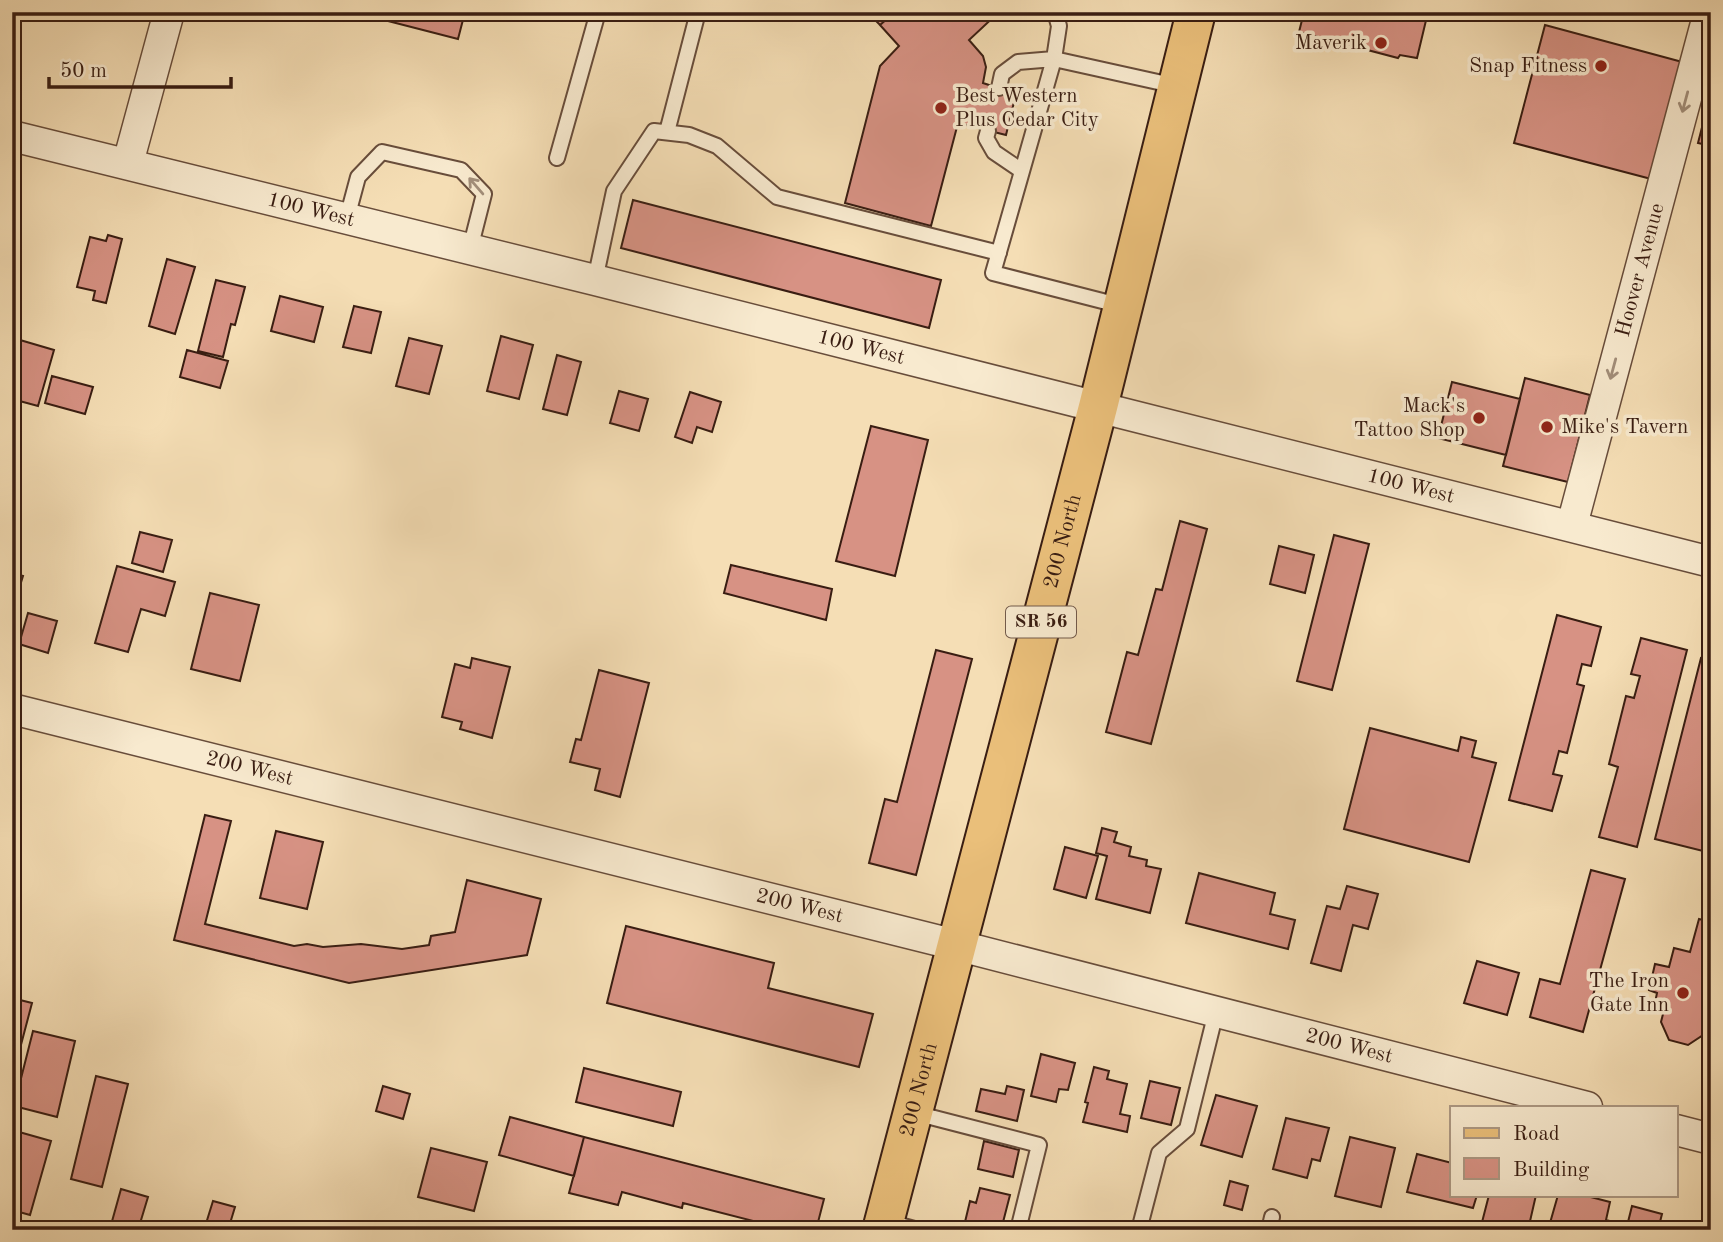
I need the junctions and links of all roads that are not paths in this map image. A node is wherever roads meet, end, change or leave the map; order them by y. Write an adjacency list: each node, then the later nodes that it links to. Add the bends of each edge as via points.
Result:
1 (169, 12): 14 (street)
2 (598, 12): 13 (lane)
3 (698, 12): 11 (lane)
4 (1055, 12): 7 (lane, via 1059,26)
5 (1196, 12): 8 (main road, 200 North / SR 56)
6 (1709, 12): 22 (street, Hoover Avenue, one-way to 22)
7 (1054, 59): 8 (lane); 9 (lane, via 1018,62 1002,74); 15 (lane)
8 (1177, 86): 20 (main road, 200 North / SR 56)
9 (999, 88)
10 (988, 131): 15 (lane, via 986,138 994,152)
11 (667, 132): 18 (lane, via 717,146 777,197); 19 (lane, via 654,131 614,191)
12 (12, 135): 14 (street, 100 West)
13 (557, 158)
14 (128, 163): 16 (street, 100 West)
15 (1022, 171): 18 (lane)
16 (347, 218): 17 (street, 100 West); 17 (lane, one-way to 16, via 484,194 461,170 382,152 358,177)
17 (470, 249): 19 (street, 100 West)
18 (999, 253): 20 (lane, via 993,273)
19 (595, 280): 21 (street, 100 West)
20 (1123, 306): 21 (main road, 200 North / SR 56)
21 (1098, 407): 22 (street, 100 West); 25 (main road, 200 North / SR 56)
22 (1572, 525): 23 (street, 100 West)
23 (1711, 562)
24 (12, 709): 25 (street, 200 West)
25 (956, 945): 26 (street, 200 West); 28 (main road, 200 North / SR 56)
26 (1216, 1012): 27 (street, 200 West); 33 (lane, via 1187,1129 1159,1153)
27 (1583, 1106)
28 (912, 1112): 31 (main road, 200 North / SR 56); 32 (lane, via 1038,1145)
29 (1678, 1131): 30 (street)
30 (1711, 1139)
31 (894, 1227)
32 (1018, 1230)
33 (1139, 1230)

